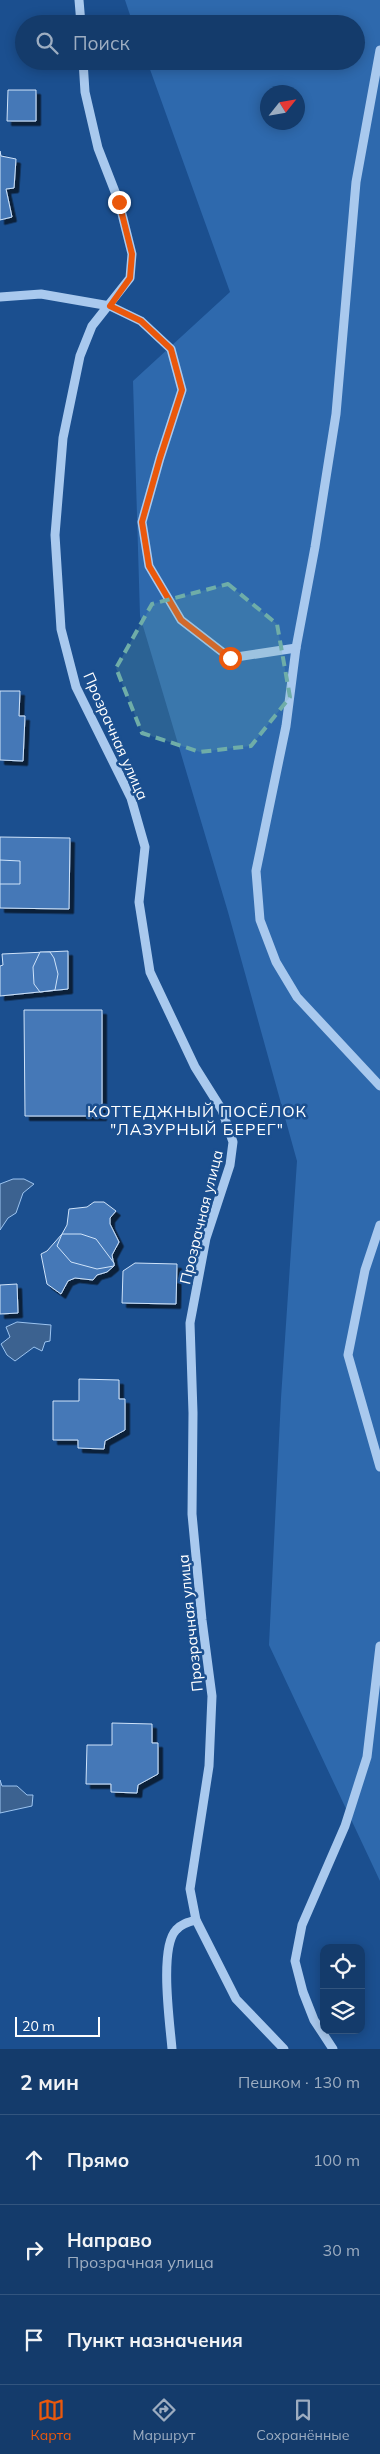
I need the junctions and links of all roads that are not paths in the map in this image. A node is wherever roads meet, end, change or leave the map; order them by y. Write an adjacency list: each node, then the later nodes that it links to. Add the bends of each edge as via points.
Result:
1 (79, 0): 2 (street)
2 (80, 15)
3 (380, 50): 7 (street, via 356,182 336,414)
4 (84, 70): 6 (street, Прозрачная улица, via 85,92 98,148 119,202 132,254 130,278)
5 (0, 297): 6 (street, via 42,294)
6 (110, 306): 7 (street, via 141,321 171,349 182,390 142,522 149,566 181,620 230,658); 12 (street, Прозрачная улица, via 92,326 80,356 63,438 55,535 61,629 76,687 131,798 145,847 139,902 150,972 195,1066 222,1110 233,1142 230,1165 206,1238 190,1323 192,1514 212,1696 209,1766 190,1889)
7 (296, 648): 8 (street, via 286,726 256,871 260,920 276,962 296,996)
8 (380, 1086)
9 (380, 1226): 10 (street, via 365,1270 348,1355)
10 (380, 1467)
11 (380, 1646): 15 (street, via 367,1757 345,1826 302,1925 295,1961 314,2020)
12 (196, 1920): 13 (street, via 183,1924 174,1932 167,1953); 14 (street, Прозрачная улица, via 236,1999)
13 (172, 2049)
14 (284, 2049)
15 (333, 2049)

